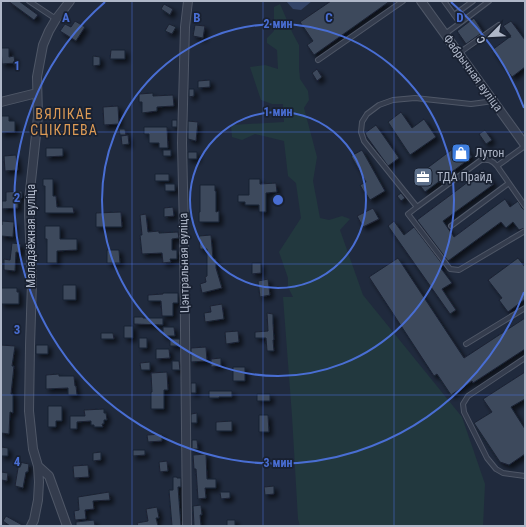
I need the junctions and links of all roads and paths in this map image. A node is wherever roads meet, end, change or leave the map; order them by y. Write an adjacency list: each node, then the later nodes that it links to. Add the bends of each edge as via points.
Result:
1 (29, 1): 11 (lane)
2 (70, 1): 11 (street, Маладзёжная вуліца)
3 (188, 1): 34 (street, Цэнтральная вуліца, via 182,143)
4 (403, 1): 9 (lane)
5 (421, 1): 14 (street, Фабрычная вуліца)
6 (444, 1): 10 (lane)
7 (473, 1): 10 (lane)
8 (489, 1): 12 (lane)
9 (397, 3): 16 (lane)
10 (454, 15): 12 (lane)
11 (56, 19): 17 (street, Маладзёжная вуліца, via 43,45)
12 (460, 23): 14 (lane)
13 (498, 25): 15 (lane)
14 (445, 34): 15 (street, Фабрычная вуліца)
15 (458, 53): 18 (street, Фабрычная вуліца)
16 (318, 60)
17 (37, 93): 19 (street); 30 (street, Маладзёжная вуліца, via 38,116 29,200 32,282 29,411)
18 (493, 101): 20 (street, Фабрычная вуліца); 24 (lane, via 470,104 415,98 392,100 367,114 362,122 361,132 364,141)
19 (1, 102)
20 (525, 146): 21 (lane)
21 (497, 166): 22 (lane); 24 (lane, via 487,159 481,160)
22 (509, 183): 23 (lane); 25 (lane)
23 (525, 206)
24 (417, 207): 26 (lane, via 408,214 450,269 459,270)
25 (451, 226)
26 (525, 231)
27 (525, 308): 28 (lane)
28 (466, 344)
29 (525, 358): 31 (lane, via 468,396 463,404 464,412 487,458 496,469 503,473)
30 (38, 466): 32 (street, Маладзёжная вуліца, via 38,500); 33 (street, via 49,476)
31 (525, 476)
32 (31, 526)
33 (67, 526)
34 (187, 526)

